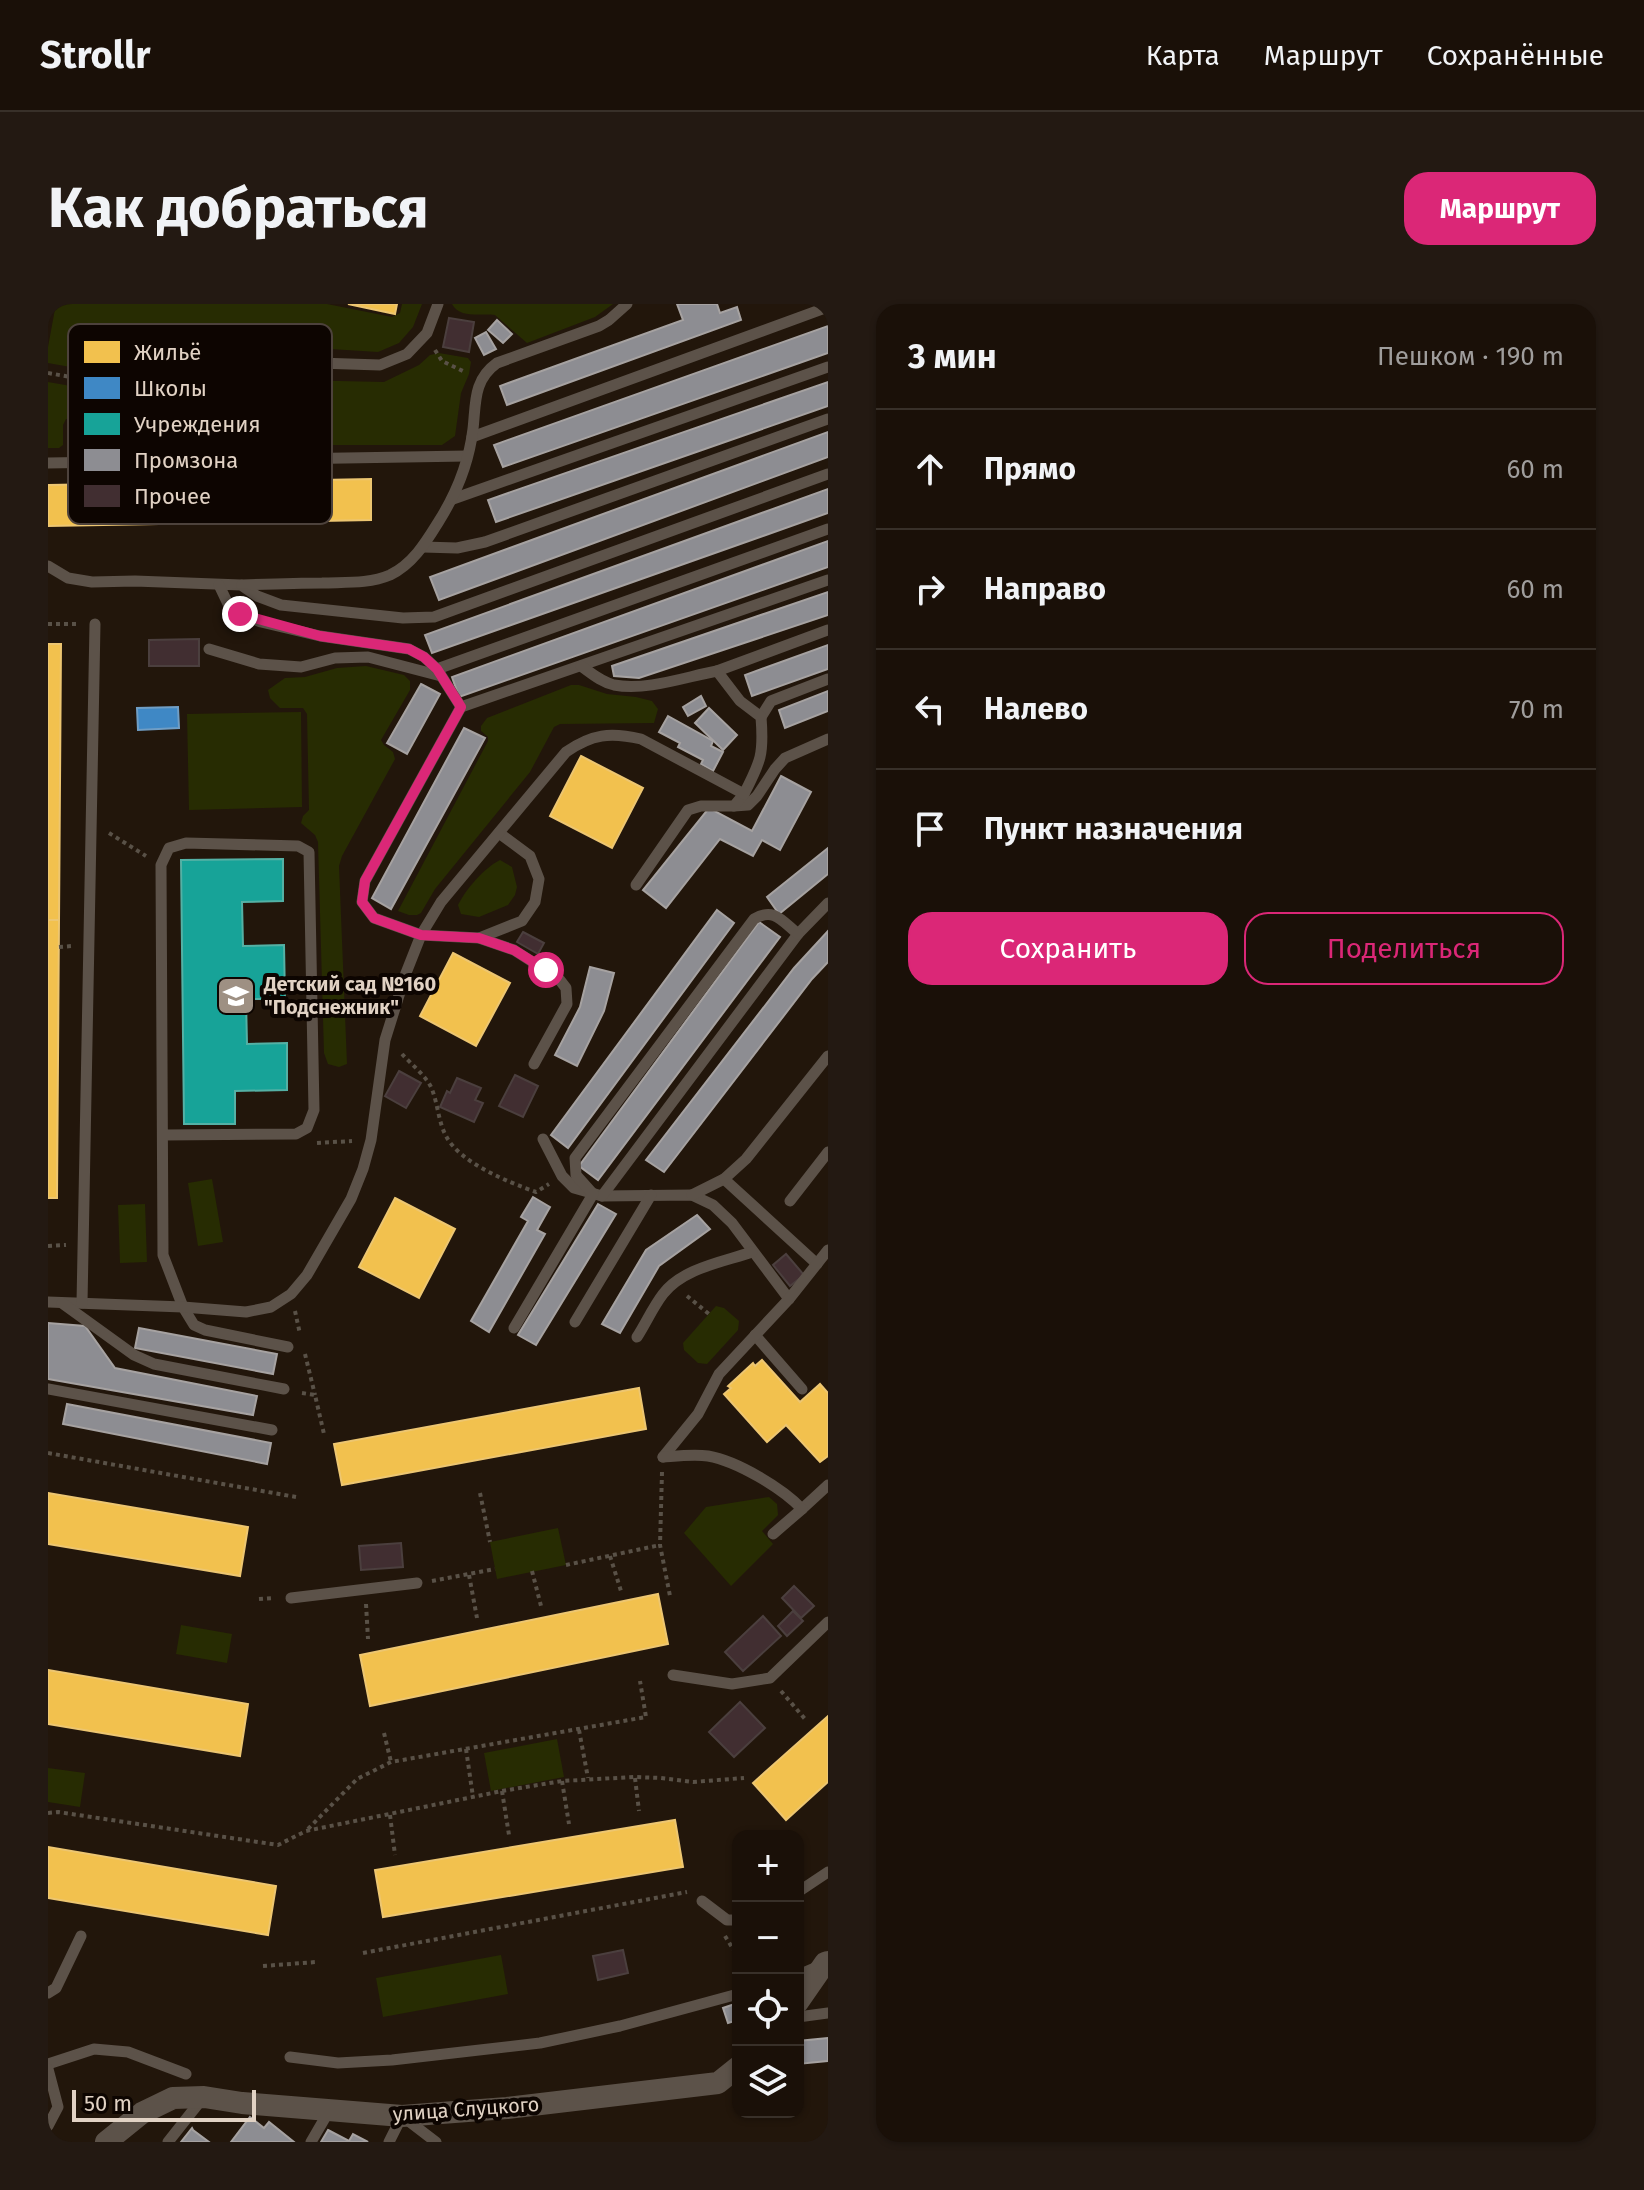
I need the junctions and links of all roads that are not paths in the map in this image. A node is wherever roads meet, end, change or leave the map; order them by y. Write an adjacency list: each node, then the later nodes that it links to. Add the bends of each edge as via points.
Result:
1 (438, 304): 4 (lane, via 427,333 407,354 380,365)
2 (627, 304): 7 (lane, via 599,326 487,371 477,390)
3 (828, 307): 7 (lane)
4 (332, 364)
5 (828, 367): 13 (lane)
6 (828, 419): 15 (lane, via 485,542)
7 (472, 437): 8 (lane)
8 (467, 456): 9 (lane); 13 (lane)
9 (332, 458)
10 (48, 463): 11 (lane)
11 (68, 463)
12 (828, 474): 19 (lane, via 434,617 281,605)
13 (453, 499): 15 (lane)
14 (828, 529): 25 (lane)
15 (423, 547): 19 (lane, via 390,575 365,582)
16 (48, 566): 18 (lane, via 68,578 92,582)
17 (828, 580): 23 (lane)
18 (219, 585): 19 (lane); 25 (lane, via 240,614 320,636 409,649)
19 (241, 585)
20 (95, 624): 54 (lane)
21 (828, 630): 24 (lane)
22 (209, 649): 25 (lane, via 259,664 301,667 368,657)
23 (581, 666): 24 (lane, via 614,685 642,686); 27 (lane)
24 (717, 671): 28 (lane, via 740,701)
25 (439, 672): 27 (lane)
26 (828, 679): 28 (lane, via 771,701)
27 (461, 707): 36 (lane, via 365,881 362,902 374,918)
28 (761, 717): 30 (lane, via 764,745)
29 (828, 739): 31 (lane, via 785,758 748,805)
30 (744, 794): 31 (lane); 32 (lane, via 641,739 585,739 566,752)
31 (734, 806): 33 (lane, via 688,810)
32 (499, 833): 36 (lane, via 441,902); 37 (lane, via 530,856 539,879 535,902 522,921)
33 (636, 885)
34 (828, 903): 35 (lane)
35 (798, 934): 44 (lane); 44 (lane, via 773,914 754,919 575,1158 576,1175)
36 (421, 935): 37 (lane); 55 (lane, via 385,1040 363,1169 307,1275 271,1307 246,1312)
37 (479, 938): 39 (lane, via 514,950 566,988 567,1004)
38 (828, 1056): 43 (lane)
39 (534, 1064)
40 (164, 1135): 40 (lane, via 161,865 169,848 186,843 298,846 309,852 314,1110 307,1128 296,1134); 55 (lane, via 163,1255)
41 (543, 1139): 44 (lane, via 562,1176 574,1188)
42 (828, 1152): 47 (lane)
43 (724, 1179): 46 (lane); 50 (lane)
44 (597, 1195): 45 (lane); 57 (lane)
45 (651, 1195): 46 (lane); 56 (lane)
46 (692, 1195): 49 (lane, via 732,1223)
47 (790, 1201)
48 (828, 1250): 50 (lane)
49 (752, 1252): 51 (lane); 59 (lane, via 689,1273 673,1284)
50 (817, 1264): 51 (lane)
51 (789, 1299): 58 (lane)
52 (48, 1302): 53 (lane)
53 (62, 1303): 54 (lane); 62 (lane, via 154,1364)
54 (82, 1303): 55 (lane)
55 (183, 1307): 60 (lane, via 194,1325 205,1330)
56 (575, 1322)
57 (514, 1328)
58 (755, 1335): 63 (lane); 66 (lane, via 719,1374 698,1414 663,1457 725,1461 775,1486)
59 (637, 1337)
60 (288, 1347)
61 (48, 1389): 64 (lane)
62 (284, 1389)
63 (802, 1389)
64 (272, 1430)
65 (828, 1485): 66 (lane)
66 (802, 1509): 67 (lane)
67 (773, 1534)
68 (417, 1583): 69 (lane)
69 (291, 1598)
70 (828, 1622): 71 (lane, via 770,1678 732,1684)
71 (673, 1675)
72 (828, 1872): 73 (lane)
73 (804, 1888)
74 (701, 1895): 75 (lane)
75 (732, 1920)
76 (81, 1936): 79 (lane, via 56,1988)
77 (826, 1962): 78 (lane); 80 (street)
78 (800, 1974)
79 (48, 1993)
80 (804, 1993)
81 (732, 1996): 84 (lane, via 540,2043 392,2060 338,2063)
82 (828, 2013): 83 (lane)
83 (804, 2016)
84 (290, 2057)
85 (48, 2066): 87 (lane, via 94,2049 128,2052); 91 (lane, via 58,2107)
86 (732, 2072): 90 (street, улица Слуцкого, via 718,2083)
87 (186, 2074)
88 (204, 2097): 89 (street, улица Слуцкого); 92 (street, улица Слуцкого, via 173,2098 142,2113); 93 (lane)
89 (329, 2110): 90 (street, улица Слуцкого); 94 (lane)
90 (402, 2116): 95 (lane); 96 (lane)
91 (48, 2126)
92 (106, 2142)
93 (168, 2142)
94 (311, 2142)
95 (389, 2142)
96 (436, 2142)

